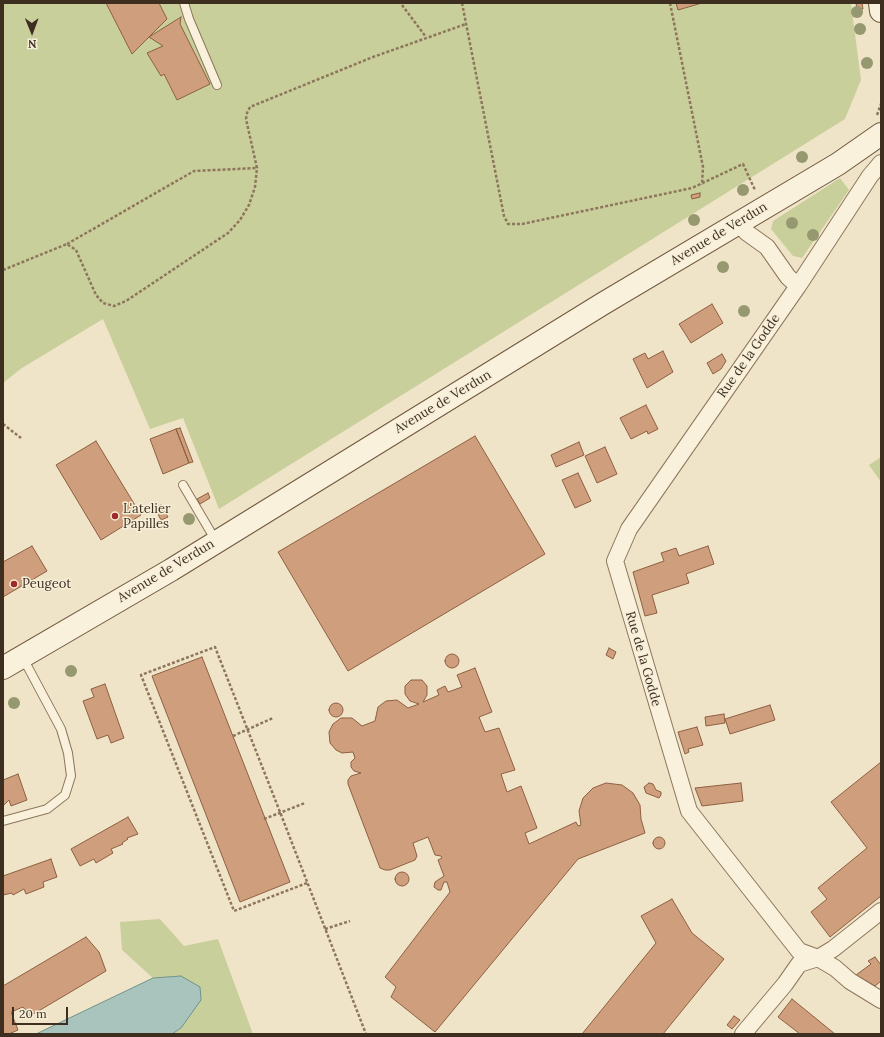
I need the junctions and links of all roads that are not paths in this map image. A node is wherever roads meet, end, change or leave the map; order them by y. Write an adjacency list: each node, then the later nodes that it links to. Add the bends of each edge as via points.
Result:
1 (184, 3): 4 (lane)
2 (880, 3): 3 (main road)
3 (881, 11)
4 (218, 85)
5 (881, 134): 7 (main road, Avenue de Verdun, via 838,164)
6 (881, 163): 8 (street, Rue de la Godde)
7 (740, 220): 8 (street, via 746,232 768,247 788,278); 10 (main road, Avenue de Verdun)
8 (798, 286): 15 (street, Rue de la Godde, via 628,529 614,561 688,810 799,952)
9 (183, 485): 10 (lane)
10 (217, 541): 11 (main road, Avenue de Verdun)
11 (22, 656): 12 (main road, Avenue de Verdun); 13 (lane, via 61,729 68,753 70,776 65,795 47,809)
12 (3, 668)
13 (3, 821)
14 (881, 911): 15 (street)
15 (818, 958): 16 (street, Rue de la Godde); 17 (street, via 799,964)
16 (881, 1000)
17 (743, 1034)

